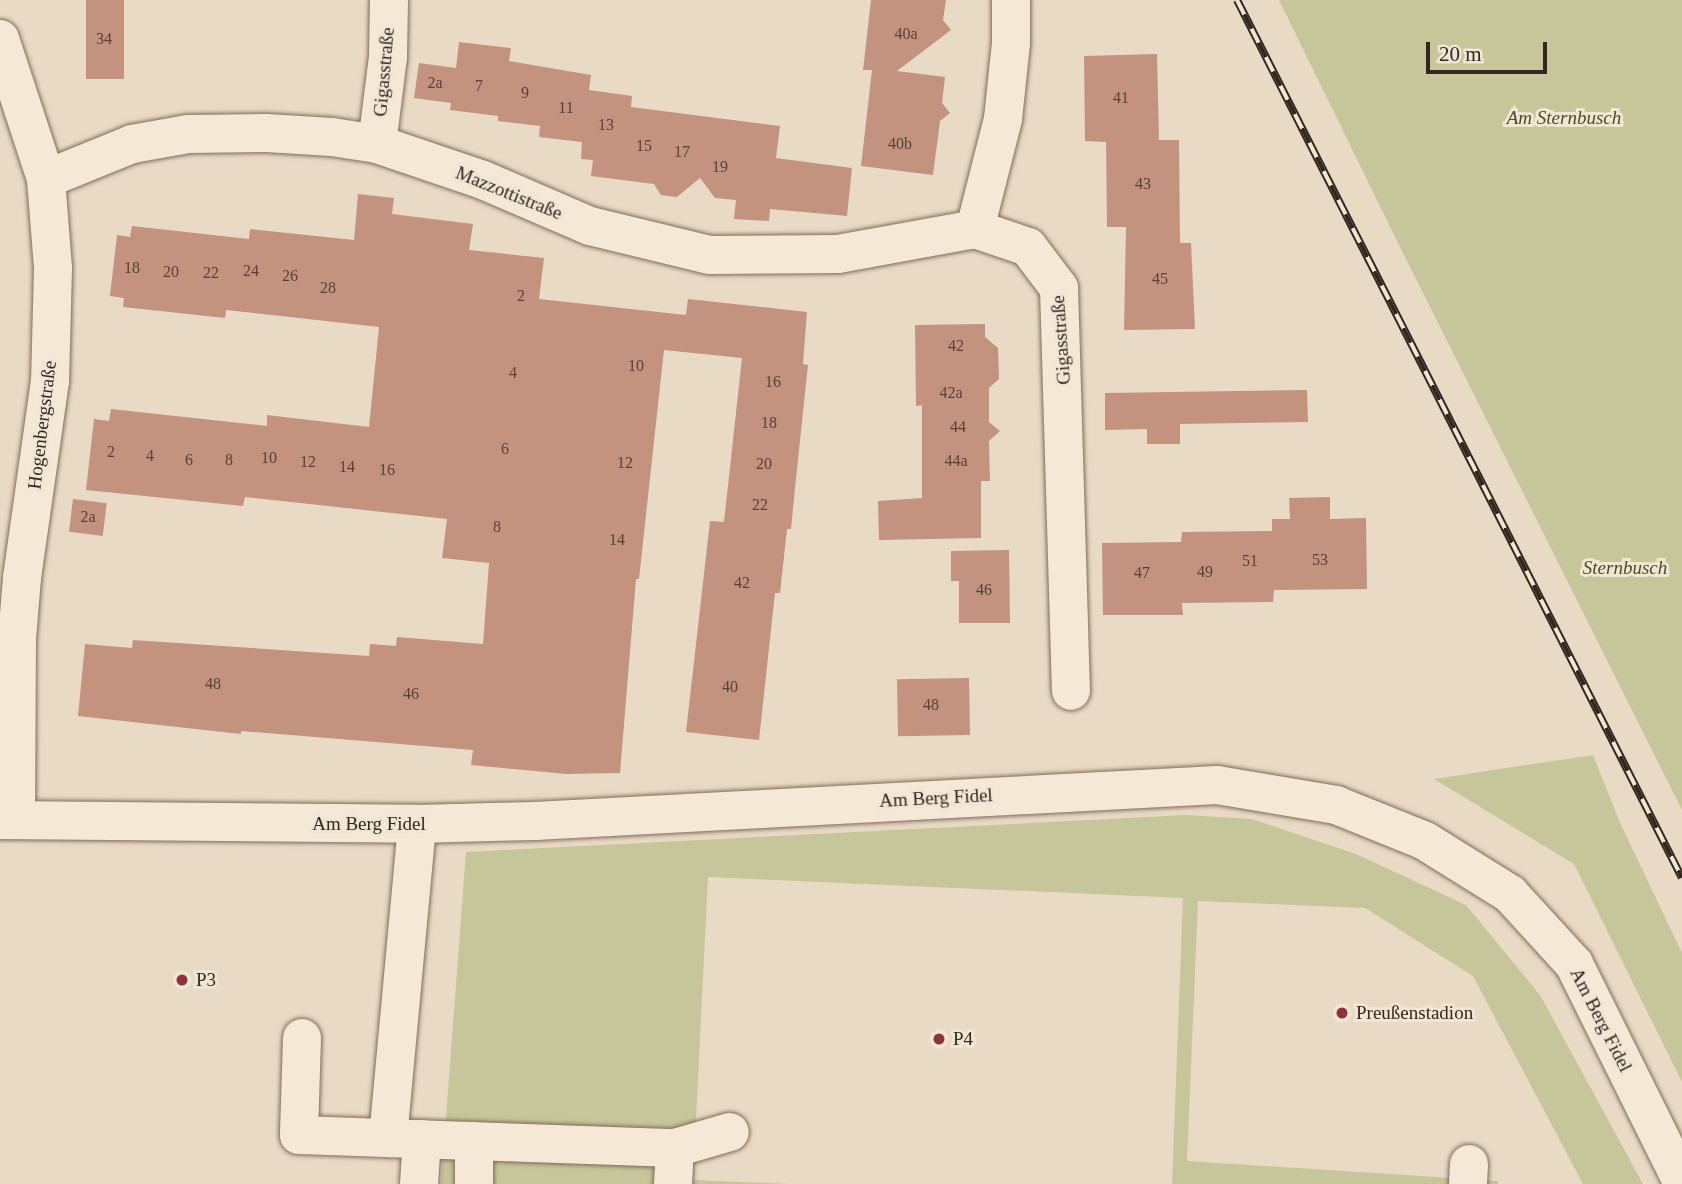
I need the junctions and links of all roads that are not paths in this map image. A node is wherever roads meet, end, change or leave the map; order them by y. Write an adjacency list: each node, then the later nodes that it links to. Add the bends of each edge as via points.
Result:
1 (389, 0): 4 (street, Gigasstraße, via 388,57)
2 (1011, 0): 6 (street, via 1003,119)
3 (0, 39): 5 (street, Hogenbergstraße)
4 (377, 144): 5 (street, Mazzottistraße, via 266,132 188,134 132,144); 6 (street, Mazzottistraße, via 484,180 590,226 710,256 838,254)
5 (46, 179): 7 (street, Hogenbergstraße, via 53,268 50,381 22,578)
6 (975, 229): 8 (street, Gigasstraße, via 1028,247 1059,288)
7 (8, 637): 9 (street, Hogenbergstraße)
8 (1071, 691)
9 (8, 819): 10 (street, Am Berg Fidel)
10 (417, 824): 13 (street); 16 (street, Am Berg Fidel, via 553,821 1217,785 1336,806 1425,841 1510,894 1574,964)
11 (302, 1038): 13 (street, via 299,1135)
12 (730, 1132): 15 (street)
13 (405, 1139): 14 (street); 17 (street)
14 (474, 1141): 15 (street); 18 (street)
15 (674, 1166)
16 (1682, 1182)
17 (419, 1184)
18 (474, 1184)

